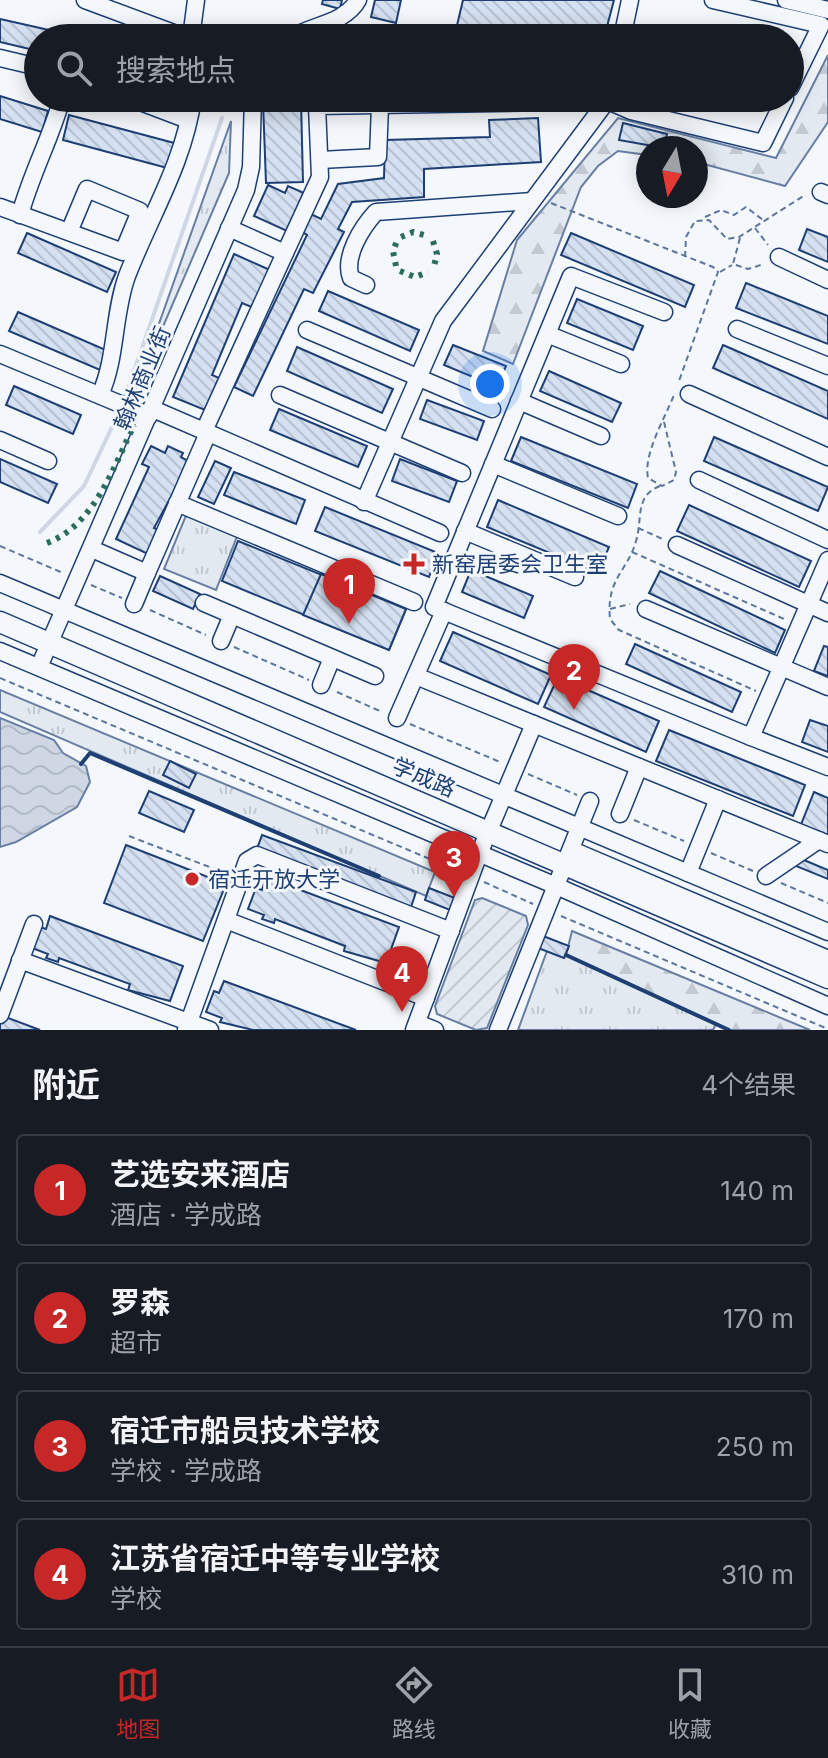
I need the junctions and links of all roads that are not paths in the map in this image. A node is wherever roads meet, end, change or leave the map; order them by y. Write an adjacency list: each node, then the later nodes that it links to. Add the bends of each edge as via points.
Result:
1 (85, 0): 8 (street)
2 (196, 0): 9 (street)
3 (358, 0): 10 (street, via 350,12)
4 (630, 0): 11 (street)
5 (713, 0): 13 (street, via 821,25)
6 (786, 0): 7 (street)
7 (828, 10)
8 (151, 24)
9 (192, 24)
10 (327, 24)
11 (625, 24)
12 (0, 58): 14 (street)
13 (804, 60)
14 (24, 64)
15 (58, 112): 28 (street)
16 (167, 112): 24 (street)
17 (190, 112): 24 (street)
18 (253, 112): 29 (street, 翰林商业街, via 251,167)
19 (317, 112): 25 (street)
20 (380, 112): 25 (street, via 378,157)
21 (599, 112): 26 (street)
22 (635, 112): 23 (street, via 763,143)
23 (778, 112)
24 (188, 120): 33 (street, via 173,175)
25 (320, 160): 32 (street, via 320,177)
26 (534, 199): 35 (street, via 376,212 347,265 351,278); 43 (street, via 443,321)
27 (0, 207): 28 (street)
28 (20, 215): 30 (street)
29 (229, 228): 32 (street); 49 (street, 翰林商业街)
30 (69, 232): 33 (street); 33 (street, via 87,189 140,211)
31 (774, 252): 34 (street)
32 (285, 253): 50 (street)
33 (130, 254): 46 (street)
34 (828, 280)
35 (366, 285)
36 (664, 312): 39 (street, via 571,276)
37 (737, 329): 42 (street)
38 (307, 330): 43 (street)
39 (547, 334): 41 (street); 47 (street)
40 (1, 356): 46 (street)
41 (621, 364)
42 (828, 366)
43 (418, 378): 48 (street); 53 (street)
44 (689, 394): 54 (street)
45 (280, 395): 53 (street)
46 (105, 398): 49 (street)
47 (519, 401): 51 (street); 56 (street)
48 (492, 409)
49 (151, 412): 50 (street); 66 (street, 翰林商业街)
50 (206, 432): 59 (street); 60 (street)
51 (601, 436)
52 (0, 440): 55 (street)
53 (390, 442): 57 (street); 59 (street)
54 (828, 457)
55 (48, 461)
56 (493, 464): 61 (street); 62 (street)
57 (462, 473)
58 (699, 480): 64 (street)
59 (364, 502): 63 (street)
60 (177, 503): 68 (street); 71 (street)
61 (618, 516)
62 (465, 531): 69 (street); 78 (street, via 434,607)
63 (440, 533)
64 (828, 540)
65 (677, 545): 74 (street)
66 (92, 549): 68 (street); 77 (street, 翰林商业街)
67 (828, 560): 74 (street)
68 (147, 573): 73 (street)
69 (575, 577)
70 (0, 583): 77 (street)
71 (414, 602)
72 (204, 603): 80 (street)
73 (134, 604)
74 (809, 605): 79 (street); 87 (street)
75 (0, 607): 82 (main road, 学成路)
76 (646, 609): 87 (street)
77 (65, 610): 82 (street, 翰林商业街); 97 (street)
78 (444, 611): 89 (street); 94 (street)
79 (828, 613)
80 (232, 615): 83 (street); 85 (street)
81 (0, 622): 82 (main road, 学成路)
82 (53, 637): 86 (street, 翰林商业街); 101 (main road, 学成路)
83 (221, 641)
84 (0, 651): 86 (street)
85 (332, 658): 88 (street); 90 (street)
86 (39, 667): 104 (street)
87 (781, 669): 91 (street); 94 (street)
88 (375, 676)
89 (416, 676): 92 (street); 93 (street)
90 (321, 685)
91 (828, 687)
92 (397, 718)
93 (534, 724): 95 (street); 97 (street)
94 (751, 737): 96 (street)
95 (639, 767): 98 (street); 100 (street)
96 (828, 767)
97 (504, 795): 101 (street); 102 (street)
98 (718, 799): 103 (street); 106 (street)
99 (590, 801): 102 (street)
100 (620, 814)
101 (491, 824): 104 (street); 105 (main road, 学成路)
102 (579, 827): 105 (street); 106 (street)
103 (823, 842): 107 (street)
104 (479, 854): 108 (street); 111 (street)
105 (566, 857): 108 (street); 114 (main road, 学成路); 115 (main road, 学成路)
106 (688, 873): 112 (street)
107 (766, 876)
108 (554, 885): 117 (street); 123 (street)
109 (226, 920): 111 (street, via 247,861 257,855); 116 (street); 119 (street)
110 (34, 924): 113 (street)
111 (451, 931): 116 (street)
112 (828, 932)
113 (20, 960): 118 (street); 119 (street)
114 (828, 961)
115 (828, 978)
116 (426, 998): 120 (street)
117 (828, 1006)
118 (0, 1015)
119 (188, 1026): 121 (street)
120 (416, 1026): 122 (street)
121 (210, 1030)
122 (435, 1030)
123 (498, 1030)

